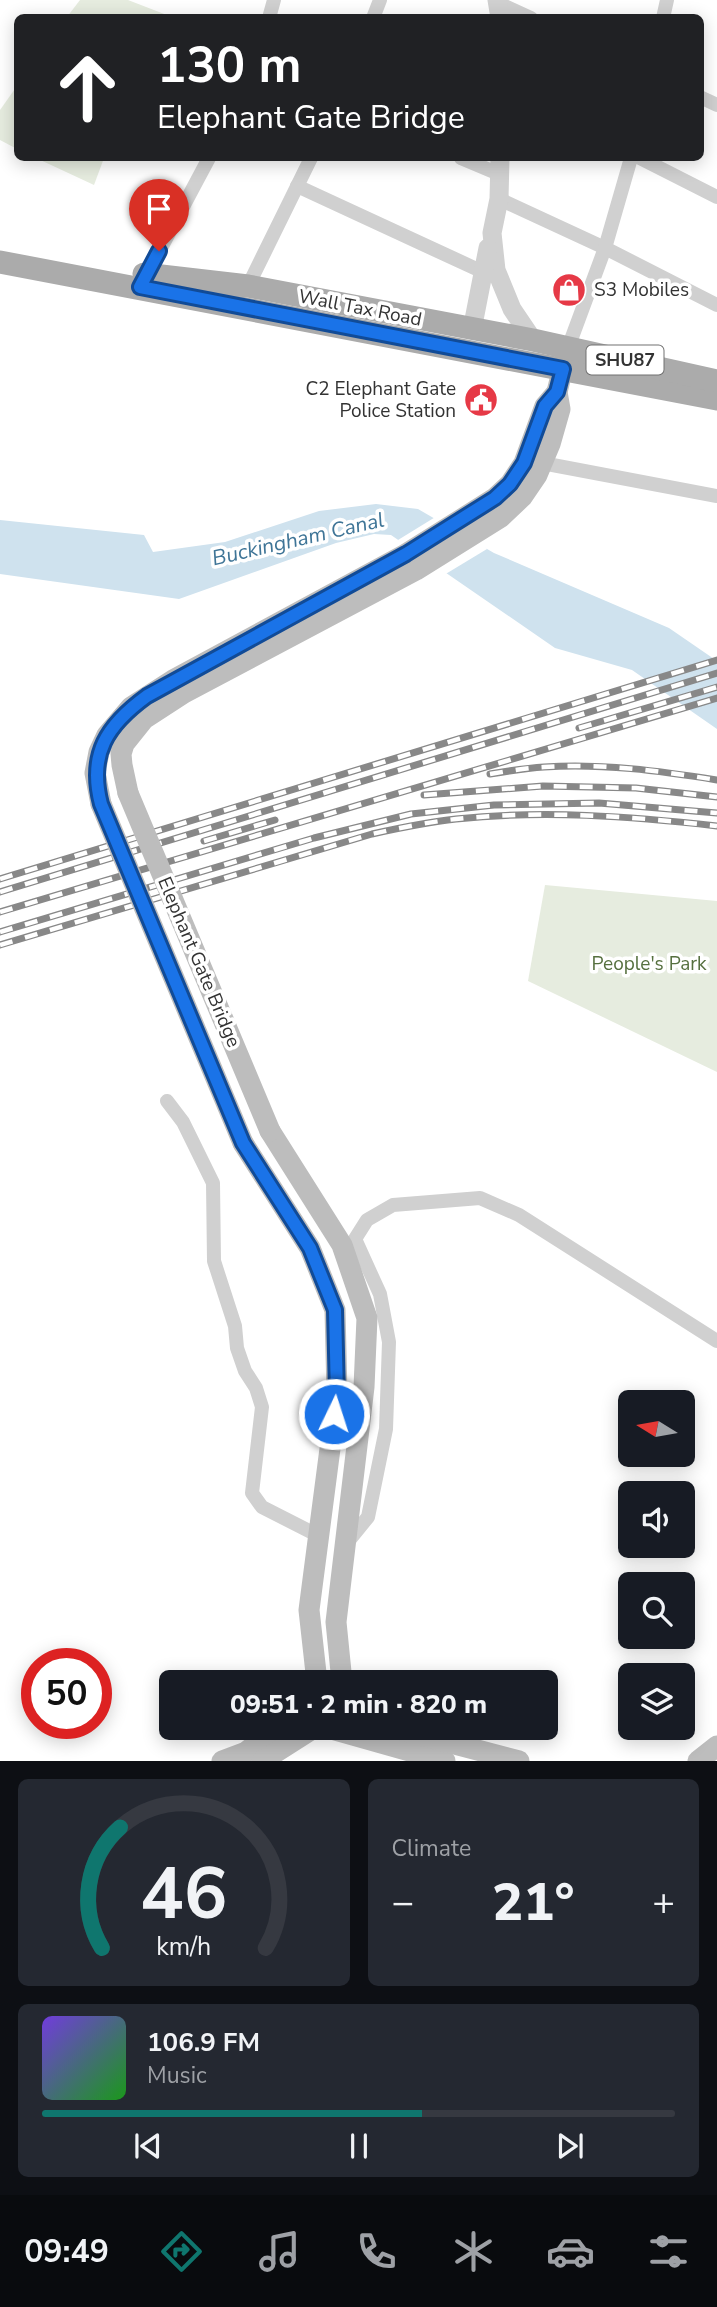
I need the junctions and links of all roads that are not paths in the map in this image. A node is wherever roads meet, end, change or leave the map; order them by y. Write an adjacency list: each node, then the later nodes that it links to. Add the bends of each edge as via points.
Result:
1 (498, 7): 2 (street)
2 (519, 14)
3 (207, 161): 17 (street)
4 (310, 161): 9 (street)
5 (476, 161): 8 (street)
6 (630, 161): 14 (street)
7 (646, 161): 10 (street)
8 (500, 166): 11 (street)
9 (297, 186): 16 (street); 18 (street)
10 (717, 197)
11 (499, 199): 12 (street); 14 (street)
12 (492, 233): 16 (street); 21 (street, via 502,289)
13 (0, 246): 17 (main road, Wall Tax Road / SHU87)
14 (605, 248): 19 (street); 22 (street)
15 (0, 262): 17 (main road, Wall Tax Road / SHU87)
16 (483, 272): 20 (street)
17 (143, 281): 18 (main road, Wall Tax Road / SHU87); 22 (main road, Wall Tax Road / SHU87)
18 (248, 286): 20 (main road, Wall Tax Road / SHU87)
19 (717, 305)
20 (472, 330): 21 (main road, Wall Tax Road / SHU87)
21 (533, 340): 22 (main road, Wall Tax Road / SHU87)
22 (566, 358): 23 (main road, Wall Tax Road / SHU87); 24 (main road); 25 (main road, Wall Tax Road / SHU87)
23 (717, 381)
24 (557, 392): 26 (main road, via 560,409); 28 (main road, via 545,406 517,474)
25 (717, 398)
26 (542, 463): 27 (street); 28 (main road, via 522,497)
27 (717, 496)
28 (481, 519): 29 (main road)
29 (411, 562): 32 (main road, Elephant Gate Bridge, bridge, via 173,680 131,707 107,735 95,773 101,804 243,1143 310,1248 335,1310 337,1395); 33 (main road, Elephant Gate Bridge, bridge, via 144,719 121,754 128,793 270,1131 342,1245 367,1318 364,1387)
30 (167, 1101): 32 (street, via 183,1122 213,1183 214,1261 235,1326 237,1348 262,1407 252,1493 262,1507)
31 (717, 1341): 33 (street, via 519,1214 480,1198 393,1205 367,1220 355,1239 380,1294 389,1342 386,1429 368,1517)
32 (319, 1536): 34 (main road, Elephant Gate Bridge, via 309,1610)
33 (345, 1546): 35 (main road, Elephant Gate Bridge, via 336,1622)
34 (316, 1670)
35 (341, 1670)
36 (261, 1740): 41 (main road)
37 (295, 1740): 42 (main road)
38 (376, 1740): 43 (main road)
39 (439, 1740): 44 (main road)
40 (717, 1746): 45 (main road)
41 (222, 1761)
42 (262, 1761)
43 (445, 1761)
44 (519, 1761)
45 (698, 1761)

